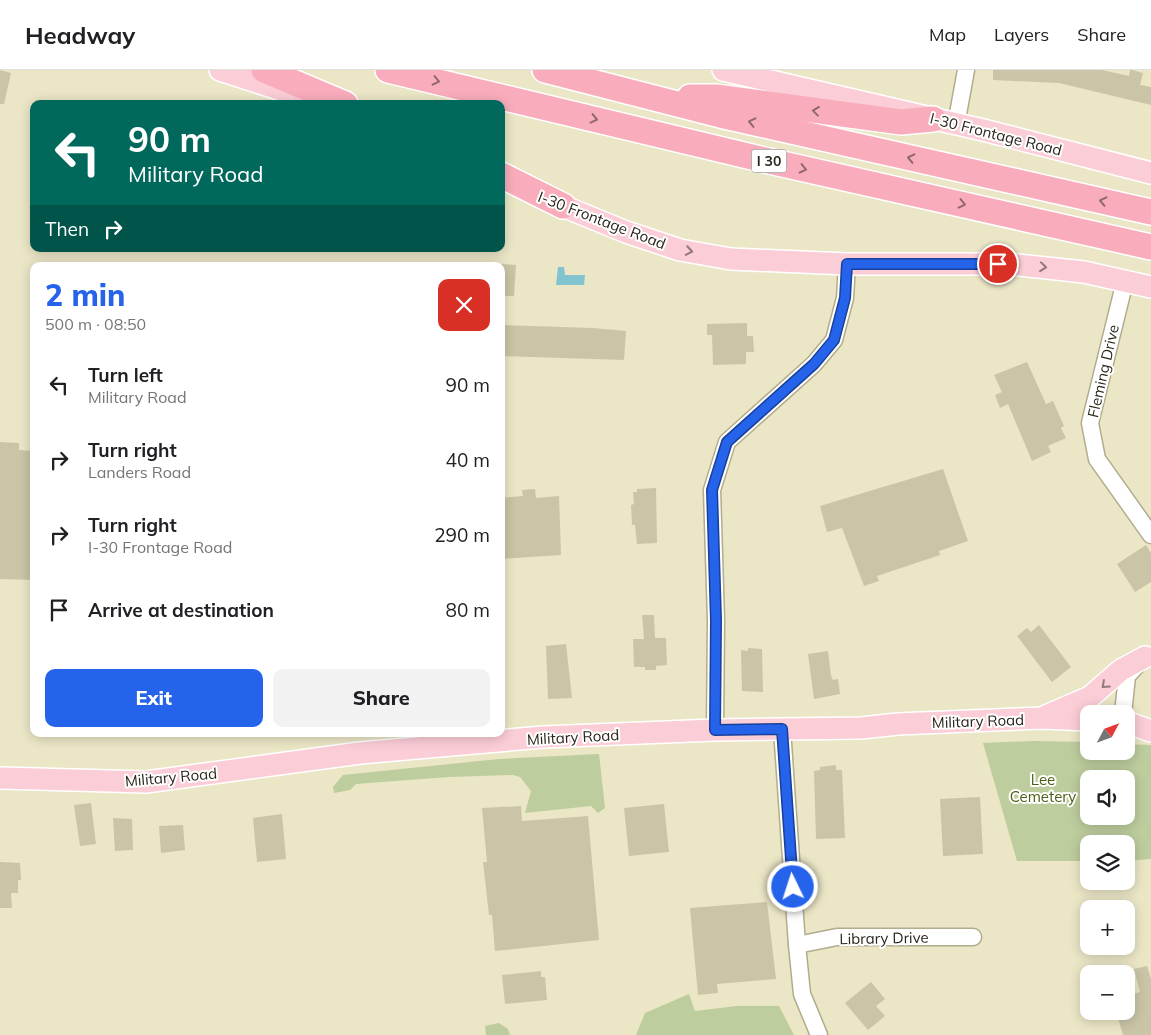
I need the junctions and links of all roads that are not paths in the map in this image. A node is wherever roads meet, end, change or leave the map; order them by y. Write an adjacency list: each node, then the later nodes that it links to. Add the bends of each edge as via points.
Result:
1 (220, 70): 8 (main road)
2 (264, 70): 9 (highway)
3 (388, 70): 16 (highway, I 30, one-way to 16, via 769,161)
4 (545, 70): 7 (highway, I 30)
5 (723, 70): 10 (main road, I-30 Frontage Road)
6 (966, 70): 10 (street)
7 (654, 97): 10 (highway, one-way to 7, via 901,122 716,97); 15 (highway, I 30, one-way to 7, via 720,115)
8 (307, 100)
9 (335, 100)
10 (945, 122): 11 (main road, I-30 Frontage Road)
11 (1151, 173)
12 (505, 177): 14 (highway)
13 (505, 182): 14 (main road, I-30 Frontage Road)
14 (563, 206): 17 (main road, I-30 Frontage Road, one-way to 17, via 680,250 731,258)
15 (1151, 212)
16 (1151, 247)
17 (847, 264): 18 (main road, I-30 Frontage Road, one-way to 18, via 1009,264 1084,272); 29 (street, via 845,298 834,340 814,364 727,442 712,490)
18 (1125, 281): 19 (main road, I-30 Frontage Road); 20 (street, Fleming Drive, via 1090,423 1097,459)
19 (1151, 287)
20 (1151, 535)
21 (1148, 655): 22 (street, via 1127,676); 24 (main road, one-way to 24, via 1120,670 1090,697)
22 (1124, 705)
23 (1151, 714): 25 (main road)
24 (1042, 718): 26 (main road, Military Road); 28 (main road, Military Road)
25 (1135, 718)
26 (1080, 720)
27 (1135, 725): 30 (main road)
28 (782, 729): 29 (main road, Military Road); 33 (street)
29 (715, 730): 31 (main road, Military Road, via 543,737 430,746 146,782)
30 (1151, 731)
31 (0, 778)
32 (973, 937): 33 (street, Library Drive, via 837,937)
33 (797, 945): 34 (street, via 802,994)
34 (819, 1035)

